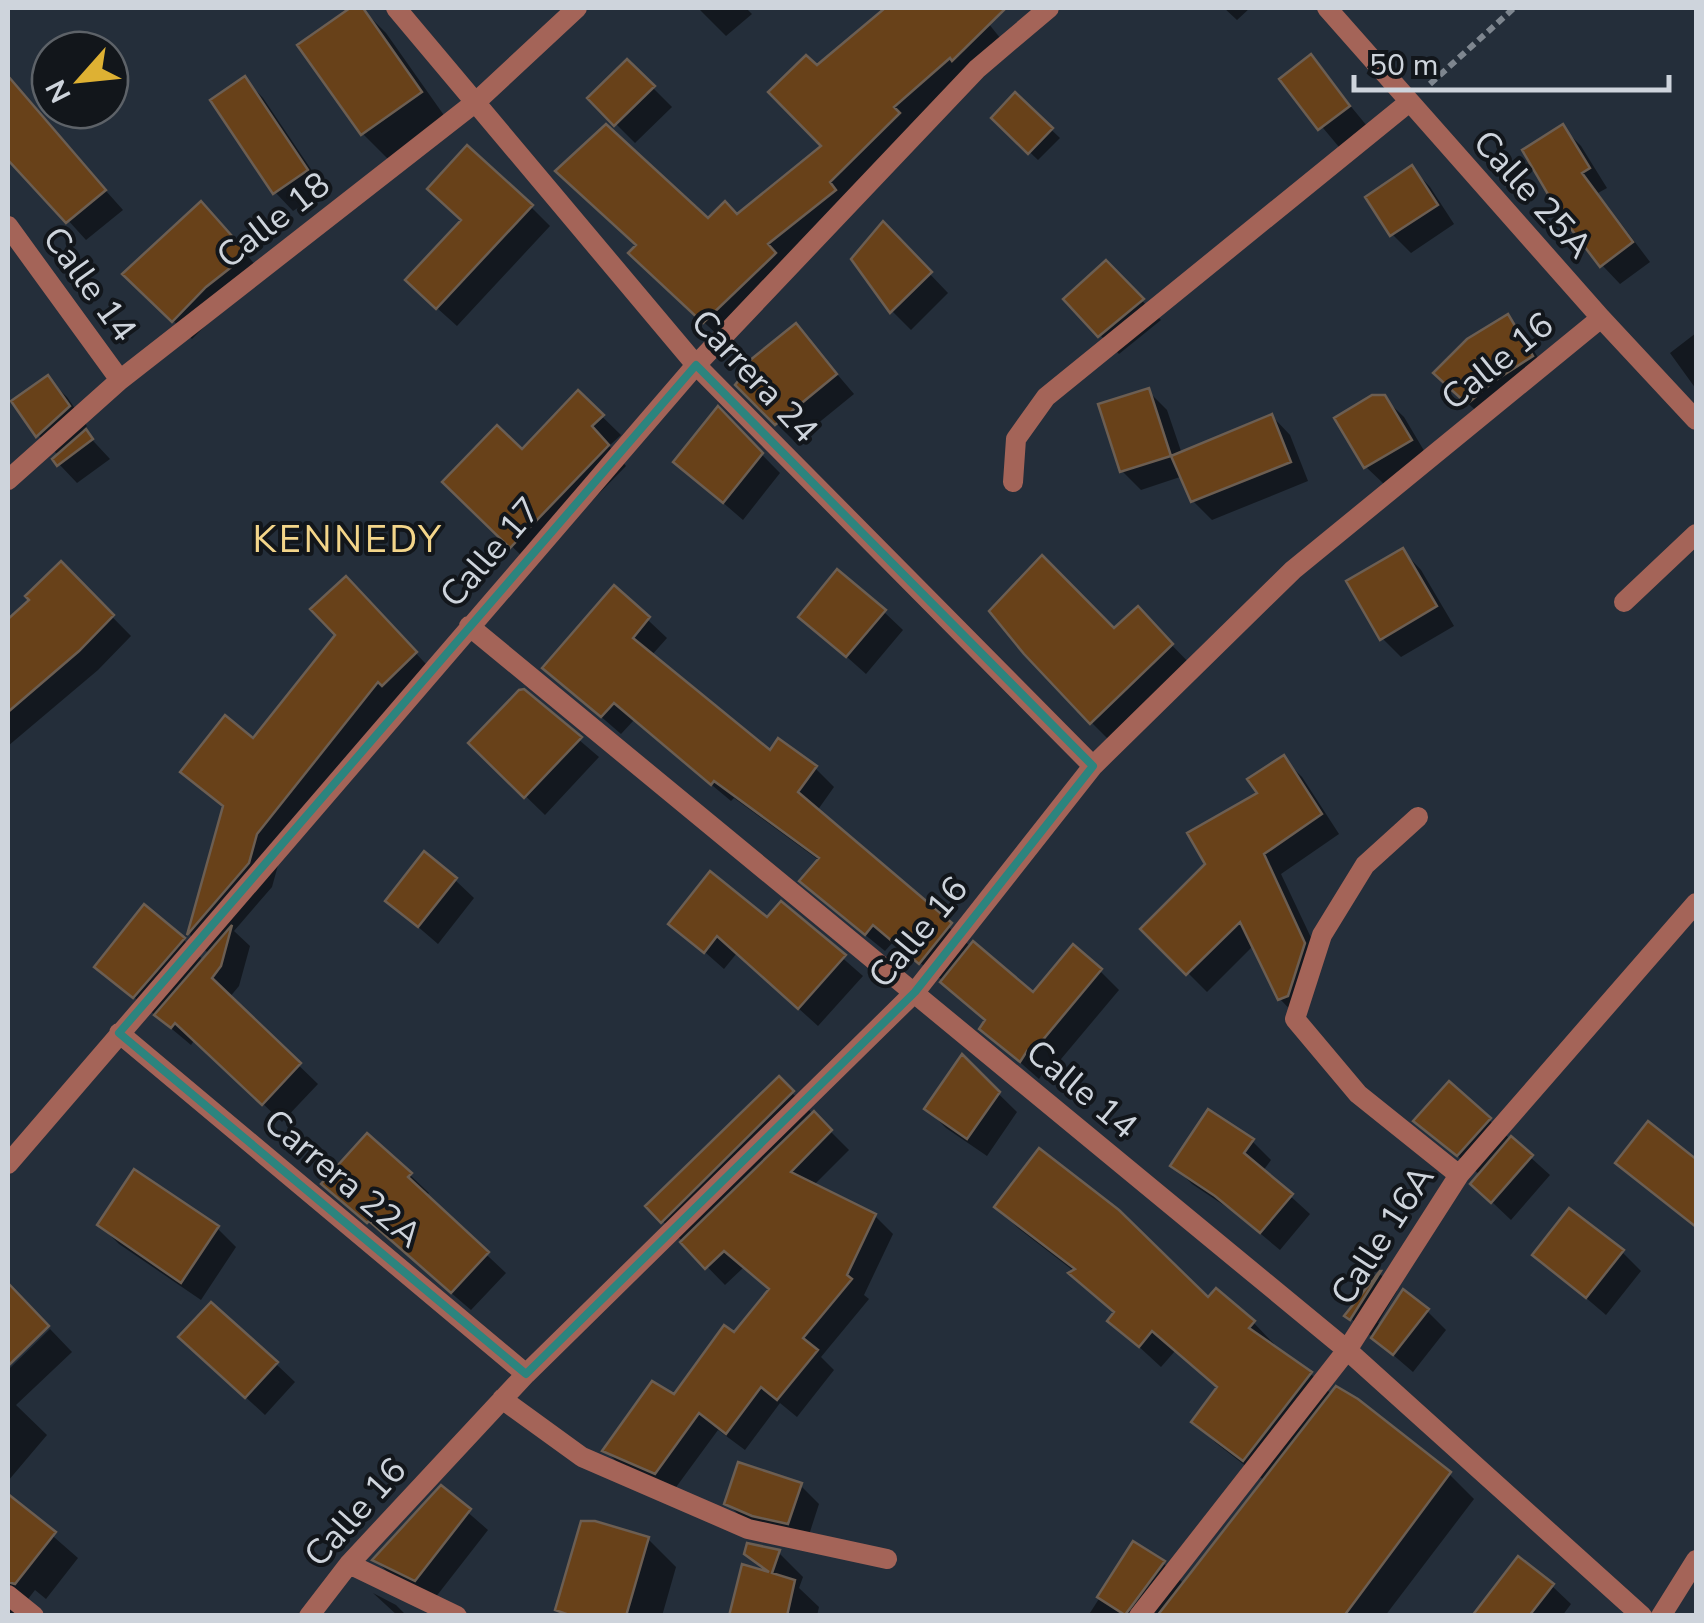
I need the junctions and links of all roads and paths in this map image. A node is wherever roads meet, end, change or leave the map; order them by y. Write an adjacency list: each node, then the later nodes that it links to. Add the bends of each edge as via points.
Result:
1 (396, 8): 6 (street, Carrera 24)
2 (576, 8): 6 (street, Calle 18)
3 (1049, 8): 10 (street, Calle 17, via 977,70)
4 (1326, 8): 7 (street, Calle 25A)
5 (1514, 8): 7 (path)
6 (476, 102): 10 (street, Carrera 24); 11 (street, Calle 18)
7 (1408, 103): 9 (street, Calle 25A); 14 (street, via 1046,396 1016,439)
8 (8, 226): 11 (street, Calle 14)
9 (1601, 318): 12 (street, Calle 25A); 18 (street, Calle 16, via 1293,570)
10 (696, 365): 17 (street, Calle 17); 18 (street, Carrera 24)
11 (120, 380): 13 (street, Calle 18)
12 (1696, 420)
13 (8, 480)
14 (1013, 482)
15 (1696, 534): 16 (street)
16 (1624, 602)
17 (469, 626): 21 (street, Calle 14); 22 (street, Calle 17)
18 (1092, 766): 21 (street, Calle 16)
19 (1418, 816): 24 (street, via 1365,865 1322,935 1295,1019 1358,1094)
20 (1696, 903): 24 (street, Calle 16A)
21 (915, 992): 25 (street, Calle 14); 26 (street, Calle 16)
22 (118, 1033): 23 (street, Calle 17); 26 (street, Carrera 22A)
23 (8, 1164)
24 (1459, 1174): 25 (street, Calle 16A)
25 (1347, 1350): 35 (street, Calle 16A); 36 (street, Calle 14)
26 (526, 1374): 27 (street, Calle 16)
27 (502, 1400): 28 (street, via 582,1457 748,1529); 30 (street, Calle 16)
28 (887, 1559)
29 (1696, 1560): 37 (street)
30 (349, 1564): 33 (street, Calle 16); 34 (street)
31 (8, 1595): 32 (street)
32 (34, 1616)
33 (309, 1616)
34 (456, 1616)
35 (1139, 1616)
36 (1642, 1616)
37 (1661, 1616)

